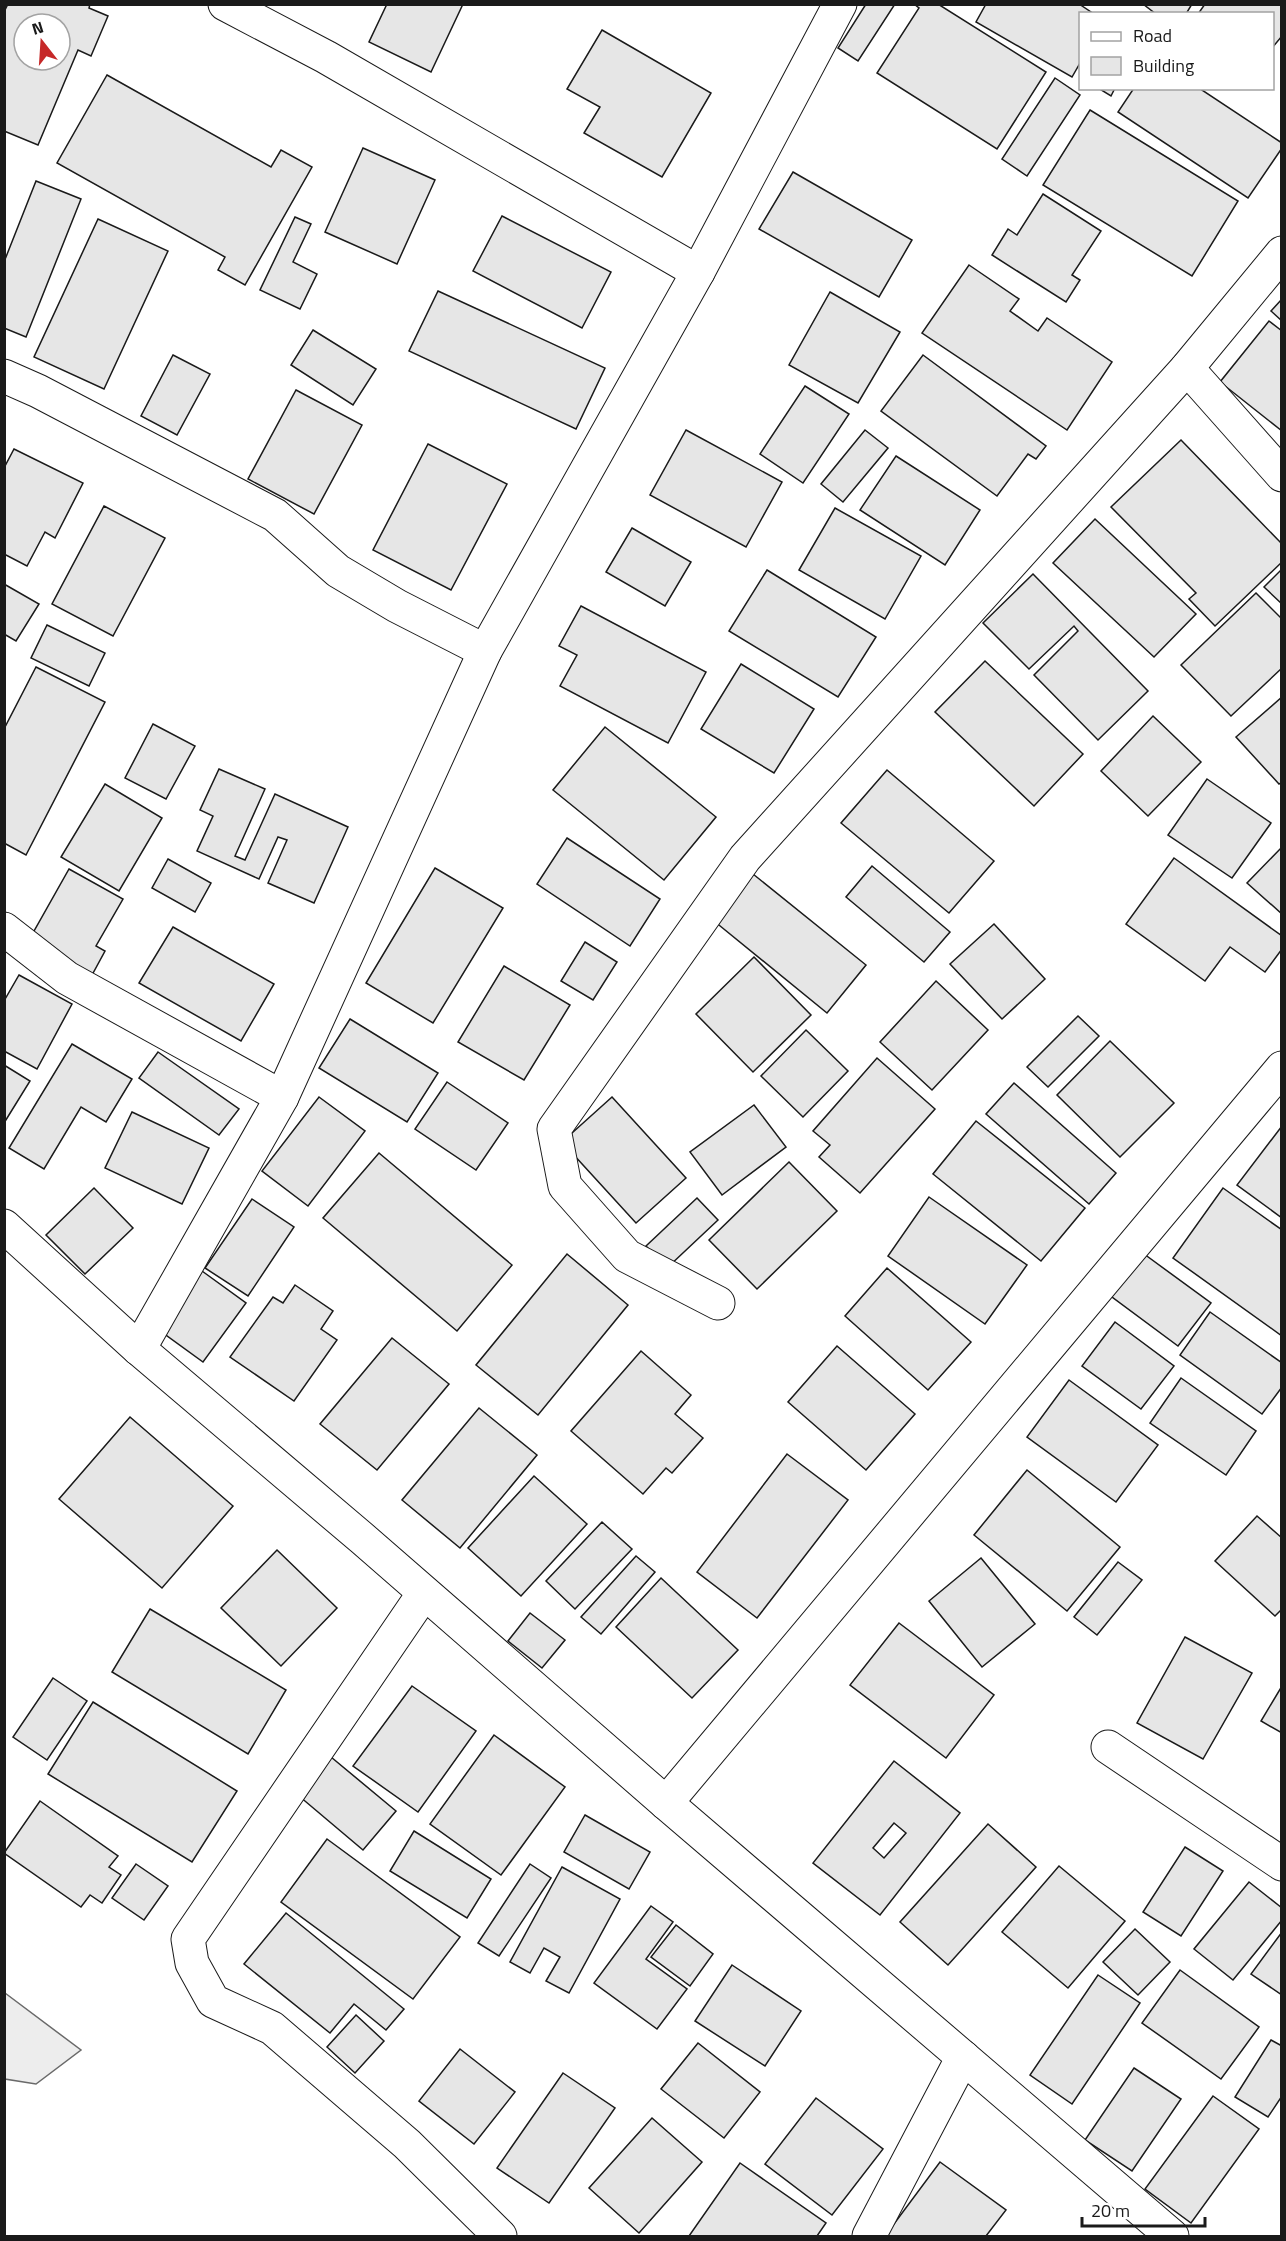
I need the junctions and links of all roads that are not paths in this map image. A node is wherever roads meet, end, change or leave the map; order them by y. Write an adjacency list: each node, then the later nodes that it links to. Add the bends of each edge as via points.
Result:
1 (225, 4): 4 (street, via 326,57)
2 (840, 4): 4 (street)
3 (1281, 253): 5 (street)
4 (698, 272): 8 (street)
5 (1187, 368): 7 (street); 13 (street, via 745,858 554,1129 565,1186 627,1256)
6 (4, 376): 8 (street, via 275,515 338,571)
7 (1281, 475)
8 (485, 651): 11 (street)
9 (4, 929): 11 (street, via 67,978)
10 (1281, 1068): 17 (street)
11 (282, 1097): 14 (street)
12 (4, 1226): 14 (street)
13 (718, 1304)
14 (139, 1349): 15 (street)
15 (424, 1593): 17 (street); 20 (street, via 188,1940 192,1963 213,2001 272,2028 407,2144)
16 (1108, 1747): 18 (street)
17 (666, 1803): 19 (street)
18 (1281, 1864)
19 (963, 2057): 21 (street); 22 (street)
20 (500, 2236)
21 (869, 2236)
22 (1172, 2236)

